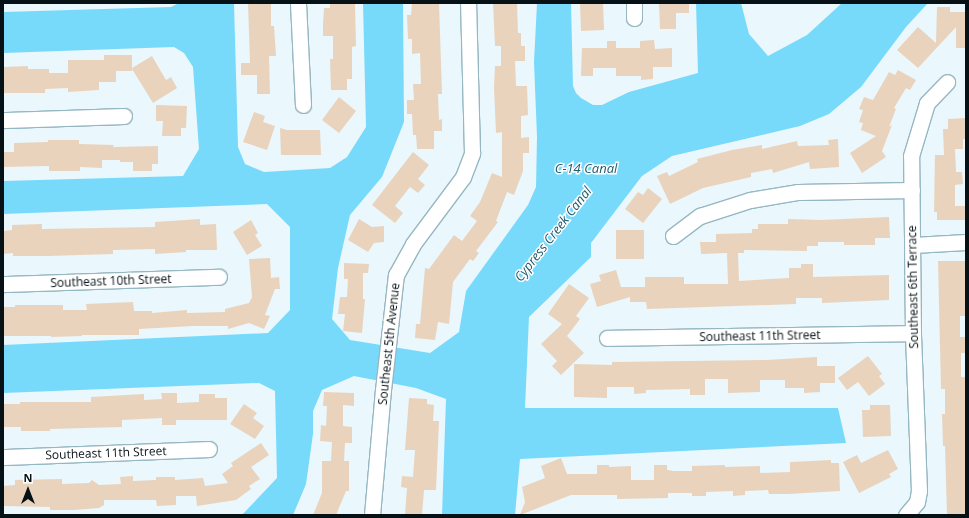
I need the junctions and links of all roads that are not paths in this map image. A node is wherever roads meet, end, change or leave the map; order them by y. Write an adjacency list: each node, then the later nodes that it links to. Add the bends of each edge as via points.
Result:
1 (298, 3): 4 (street)
2 (468, 3): 17 (street, Southeast 5th Avenue, via 472,153 463,177 413,244 396,275)
3 (947, 82): 7 (street, Southeast 6th Terrace, via 927,103 911,156)
4 (303, 105)
5 (124, 116): 6 (street)
6 (3, 120)
7 (912, 190): 8 (street, via 798,192 750,200 700,216); 10 (street, Southeast 6th Terrace)
8 (673, 236)
9 (966, 242): 10 (street)
10 (913, 245): 13 (street, Southeast 6th Terrace)
11 (219, 278): 12 (street, Southeast 10th Street)
12 (3, 284)
13 (913, 333): 14 (street, Southeast 11th Street); 18 (street, Southeast 6th Terrace, via 919,490 917,502)
14 (607, 338)
15 (209, 449): 16 (street, Southeast 11th Street)
16 (3, 457)
17 (372, 515)
18 (906, 515)

